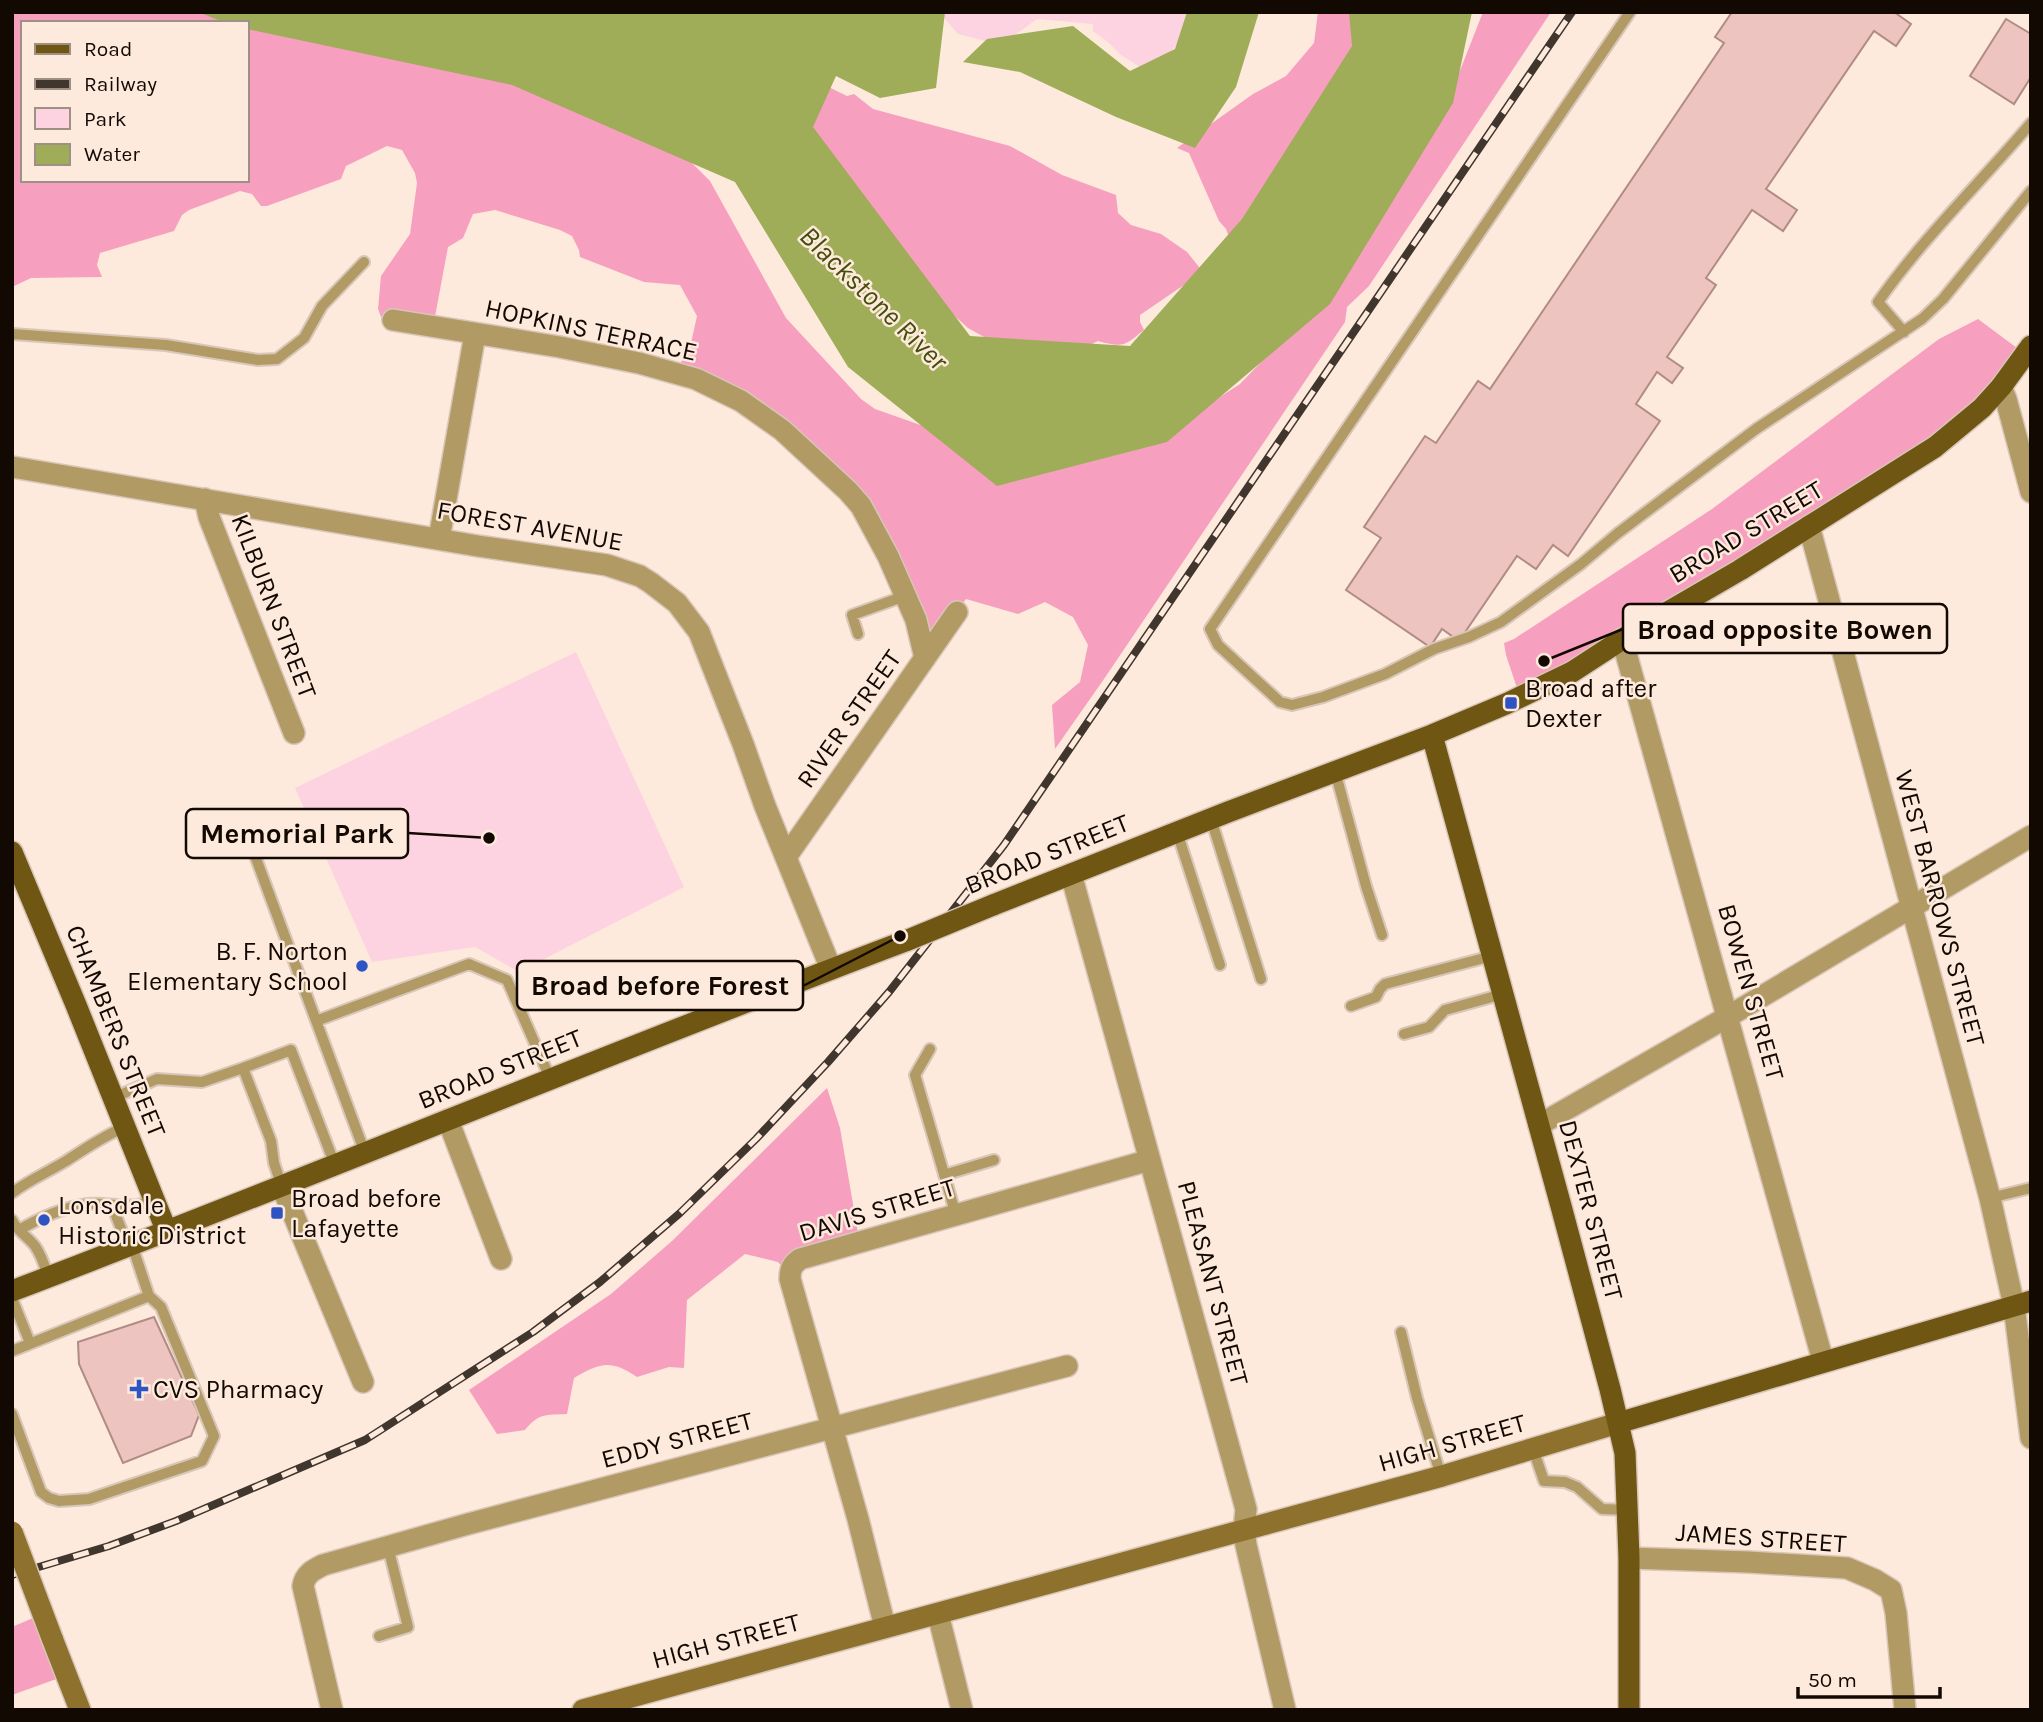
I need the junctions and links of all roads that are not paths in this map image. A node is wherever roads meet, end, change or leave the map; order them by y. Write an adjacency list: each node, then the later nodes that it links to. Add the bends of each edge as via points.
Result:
1 (1630, 12): 6 (lane, via 1210,629 1218,645 1280,702 1292,705 1385,674 1468,638 1501,622 1756,429)
2 (2031, 123): 6 (lane, via 1904,266 1878,302)
3 (2031, 191): 6 (lane, via 1943,299)
4 (364, 262): 7 (lane, via 322,306 304,338 277,359 166,345)
5 (393, 320): 8 (street, HOPKINS TERRACE)
6 (1903, 332)
7 (12, 334)
8 (475, 334): 15 (street); 16 (street, HOPKINS TERRACE, via 589,352 675,372 741,401 782,430 861,506)
9 (2031, 346): 10 (main road, BROAD STREET)
10 (2001, 387): 12 (street); 14 (main road, BROAD STREET, via 1935,447)
11 (12, 467): 13 (street, FOREST AVENUE)
12 (2031, 492)
13 (205, 499): 15 (street, FOREST AVENUE); 21 (street, KILBURN STREET)
14 (1809, 526): 19 (main road, BROAD STREET); 31 (street, WEST BARROWS STREET)
15 (439, 539): 29 (street, FOREST AVENUE, via 607,565 640,576 677,603 699,632 710,657)
16 (905, 596): 18 (lane, via 852,615); 20 (street, HOPKINS TERRACE)
17 (957, 612): 20 (street, RIVER STREET)
18 (858, 634)
19 (1622, 639): 22 (main road, BROAD STREET, via 1572,672); 39 (street, BOWEN STREET)
20 (925, 658): 29 (street, RIVER STREET)
21 (293, 733)
22 (1432, 735): 23 (main road, BROAD STREET); 33 (main road, DEXTER STREET)
23 (1335, 771): 24 (main road, BROAD STREET); 32 (lane)
24 (1211, 819): 25 (main road, BROAD STREET); 36 (lane)
25 (1177, 832): 30 (main road, BROAD STREET); 34 (lane)
26 (2031, 836): 31 (street)
27 (12, 852): 45 (main road, CHAMBERS STREET)
28 (254, 853): 40 (lane)
29 (786, 857): 35 (street, FOREST AVENUE)
30 (1071, 874): 35 (main road, BROAD STREET, bridge); 51 (street, PLEASANT STREET)
31 (1911, 908): 39 (street); 57 (street, WEST BARROWS STREET)
32 (1382, 935)
33 (1492, 956): 37 (main road, DEXTER STREET); 38 (lane, via 1385,984 1376,997)
34 (1220, 965)
35 (831, 969): 44 (main road, BROAD STREET)
36 (1261, 979)
37 (1503, 994): 41 (lane, via 1446,1010 1429,1027); 47 (main road, DEXTER STREET)
38 (1351, 1006)
39 (1728, 1016): 47 (street); 74 (street, BOWEN STREET)
40 (316, 1021): 44 (lane, via 469,964 507,980); 49 (lane)
41 (1404, 1034)
42 (930, 1049): 53 (lane, via 915,1074)
43 (243, 1068): 45 (lane, via 202,1082 157,1080); 52 (lane, via 291,1050); 54 (lane, via 271,1141)
44 (550, 1078): 46 (main road, BROAD STREET)
45 (113, 1098): 48 (main road, CHAMBERS STREET)
46 (448, 1120): 49 (main road, BROAD STREET); 65 (street)
47 (1538, 1125): 78 (main road, DEXTER STREET)
48 (125, 1127): 56 (lane); 58 (main road, CHAMBERS STREET)
49 (365, 1153): 52 (main road, BROAD STREET)
50 (994, 1160): 53 (lane)
51 (1150, 1160): 60 (street, DAVIS STREET); 84 (street, PLEASANT STREET, via 1246,1509)
52 (335, 1165): 54 (main road, BROAD STREET)
53 (944, 1175): 60 (lane)
54 (282, 1187): 63 (main road, BROAD STREET); 76 (street)
55 (2031, 1188): 57 (lane)
56 (12, 1193)
57 (1990, 1198): 70 (street, WEST BARROWS STREET)
58 (154, 1200): 59 (lane, via 136,1206); 63 (main road, CHAMBERS STREET)
59 (112, 1205): 62 (lane, via 76,1206); 64 (lane)
60 (956, 1215): 79 (street, DAVIS STREET, via 800,1259 790,1270)
61 (12, 1220): 62 (lane)
62 (19, 1230): 66 (lane, via 34,1245)
63 (167, 1232): 64 (main road, BROAD STREET)
64 (130, 1246): 66 (main road, BROAD STREET); 68 (lane)
65 (501, 1259)
66 (48, 1277): 67 (main road, BROAD STREET)
67 (12, 1291)
68 (149, 1296): 72 (lane); 77 (lane, via 161,1307 214,1436 202,1461 89,1499 48,1498 41,1492)
69 (12, 1298): 72 (lane)
70 (2022, 1303): 74 (main road, HIGH STREET); 80 (street, WEST BARROWS STREET)
71 (1401, 1332): 82 (lane)
72 (30, 1343): 73 (lane)
73 (12, 1350)
74 (1823, 1361): 78 (main road, HIGH STREET)
75 (1067, 1366): 79 (street, EDDY STREET)
76 (363, 1382)
77 (12, 1414)
78 (1618, 1423): 81 (street, HIGH STREET); 83 (main road, DEXTER STREET, via 1625,1453)
79 (832, 1429): 86 (street, EDDY STREET); 89 (street, DAVIS STREET)
80 (2031, 1438)
81 (1534, 1449): 82 (street, HIGH STREET); 83 (lane, via 1544,1481 1577,1487 1602,1509)
82 (1441, 1476): 84 (street, HIGH STREET)
83 (1628, 1510): 87 (main road, DEXTER STREET)
84 (1244, 1530): 88 (street, HIGH STREET); 96 (street, PLEASANT STREET)
85 (12, 1532): 92 (street, bridge)
86 (388, 1547): 90 (lane, via 408,1627); 93 (street, EDDY STREET, via 323,1565 304,1578 304,1596)
87 (1629, 1558): 97 (main road, DEXTER STREET); 98 (street, JAMES STREET, via 1847,1568 1875,1580 1891,1590)
88 (938, 1614): 89 (street, HIGH STREET); 95 (street)
89 (885, 1627): 91 (street, HIGH STREET)
90 (379, 1636)
91 (641, 1702): 94 (street, HIGH STREET)
92 (80, 1710)
93 (332, 1710)
94 (583, 1710)
95 (962, 1710)
96 (1285, 1710)
97 (1629, 1710)
98 (1905, 1710)

